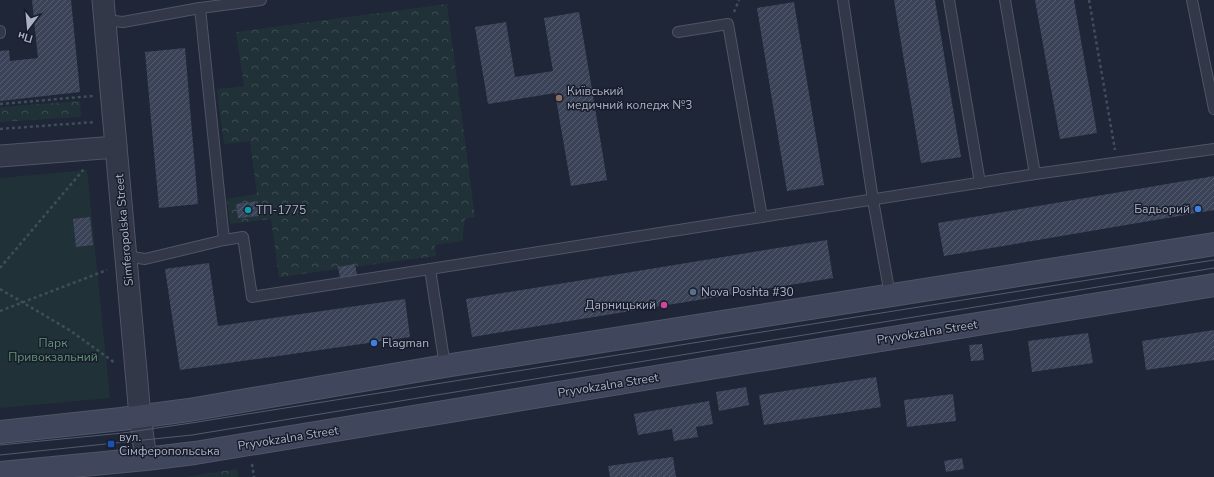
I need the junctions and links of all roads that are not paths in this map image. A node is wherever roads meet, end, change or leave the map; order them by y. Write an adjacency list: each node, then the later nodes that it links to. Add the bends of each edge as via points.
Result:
1 (261, 0): 6 (lane)
2 (843, 0): 15 (lane)
3 (949, 0): 14 (lane)
4 (1005, 0): 13 (lane)
5 (1192, 0): 9 (lane)
6 (200, 8): 7 (lane, via 123,22); 17 (lane)
7 (104, 10): 10 (street, Simferopolska Street)
8 (678, 32): 16 (lane, via 728,24)
9 (1214, 109)
10 (116, 147): 12 (street); 19 (street, Simferopolska Street)
11 (1214, 149): 13 (lane)
12 (0, 156)
13 (1035, 174): 14 (lane)
14 (980, 183): 15 (lane)
15 (873, 200): 16 (lane); 22 (lane)
16 (762, 217): 20 (lane)
17 (224, 240): 19 (lane, via 145,259); 20 (lane, via 243,237 252,297)
18 (1214, 244): 22 (main road)
19 (126, 256): 24 (street, Simferopolska Street)
20 (430, 269): 23 (lane)
21 (1214, 285): 26 (main road, Pryvokzalna Street)
22 (890, 294): 23 (main road)
23 (445, 366): 24 (main road, via 189,410)
24 (140, 416): 25 (main road); 26 (street, Simferopolska Street)
25 (0, 432)
26 (146, 459): 27 (main road, Pryvokzalna Street)
27 (0, 473)

